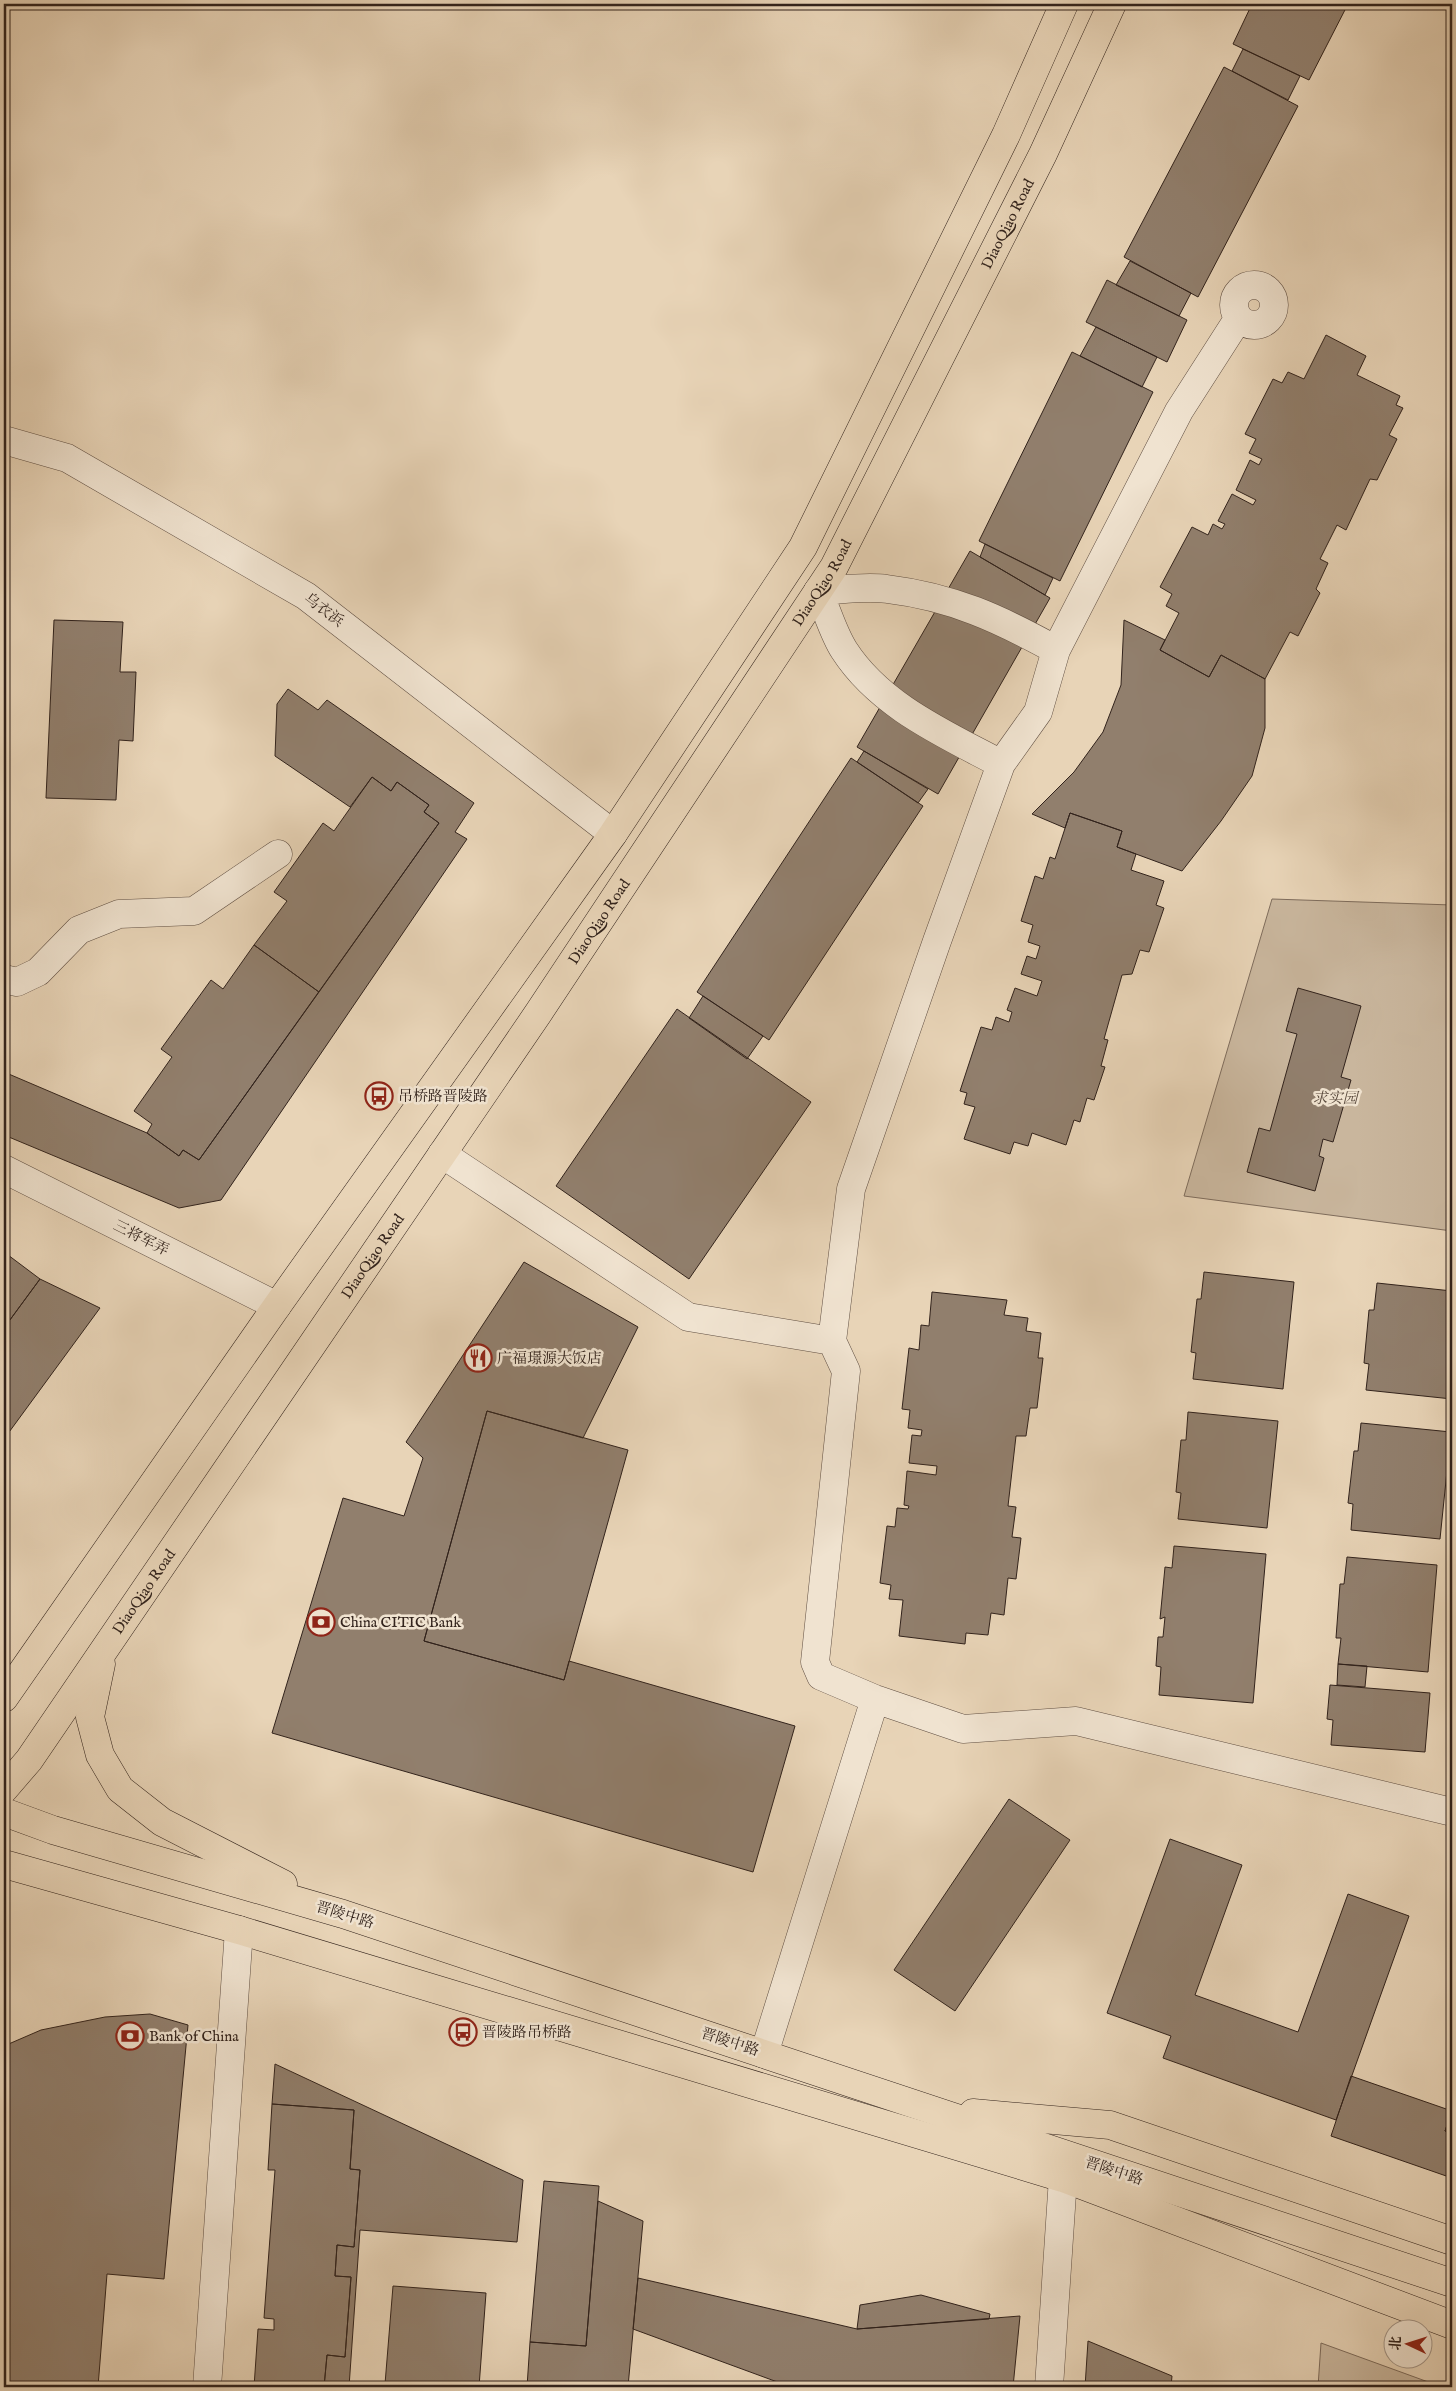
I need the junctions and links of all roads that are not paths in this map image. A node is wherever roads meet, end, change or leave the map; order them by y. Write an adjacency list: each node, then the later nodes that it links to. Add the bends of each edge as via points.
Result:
1 (1064, 4): 8 (main road, via 1006,135 803,547)
2 (1112, 4): 5 (main road, DiaoQiao Road, via 1043,154 834,567)
3 (1238, 319): 6 (street, via 1179,411)
4 (4, 440): 8 (street, 乌衣浜, via 67,458 306,596)
5 (818, 591): 6 (street, via 886,588 961,604 1006,622); 7 (street, via 844,650 877,690 928,724); 11 (main road, DiaoQiao Road)
6 (1056, 650): 7 (street, via 1038,712)
7 (1001, 764): 14 (street, via 851,1189)
8 (613, 834): 13 (main road)
9 (278, 854): 10 (street, via 194,911 119,914 79,930 38,972 17,982)
10 (4, 979)
11 (442, 1154): 14 (street, via 688,1317); 15 (main road, DiaoQiao Road)
12 (4, 1169): 13 (street, 三将军弄)
13 (277, 1306): 16 (main road)
14 (832, 1341): 17 (street, via 846,1370 815,1662 821,1676)
15 (103, 1652): 18 (main road, DiaoQiao Road, via 29,1760); 22 (main road, via 90,1717 100,1755 120,1788 162,1822)
16 (4, 1698)
17 (875, 1699): 20 (street, via 963,1729 1076,1721); 24 (street)
18 (4, 1788)
19 (4, 1812): 22 (main road, 晋陵中路, via 53,1830)
20 (1452, 1812)
21 (4, 1864): 23 (main road, 晋陵中路)
22 (343, 1914): 24 (main road, 晋陵中路)
23 (239, 1930): 26 (main road, 晋陵中路); 30 (street)
24 (764, 2054): 25 (main road, 晋陵中路)
25 (925, 2108): 27 (main road, via 1110,2125); 28 (main road, 晋陵中路)
26 (1064, 2178): 29 (main road, 晋陵中路); 31 (street)
27 (1452, 2241)
28 (1452, 2282)
29 (1452, 2325)
30 (207, 2387)
31 (1049, 2387)

